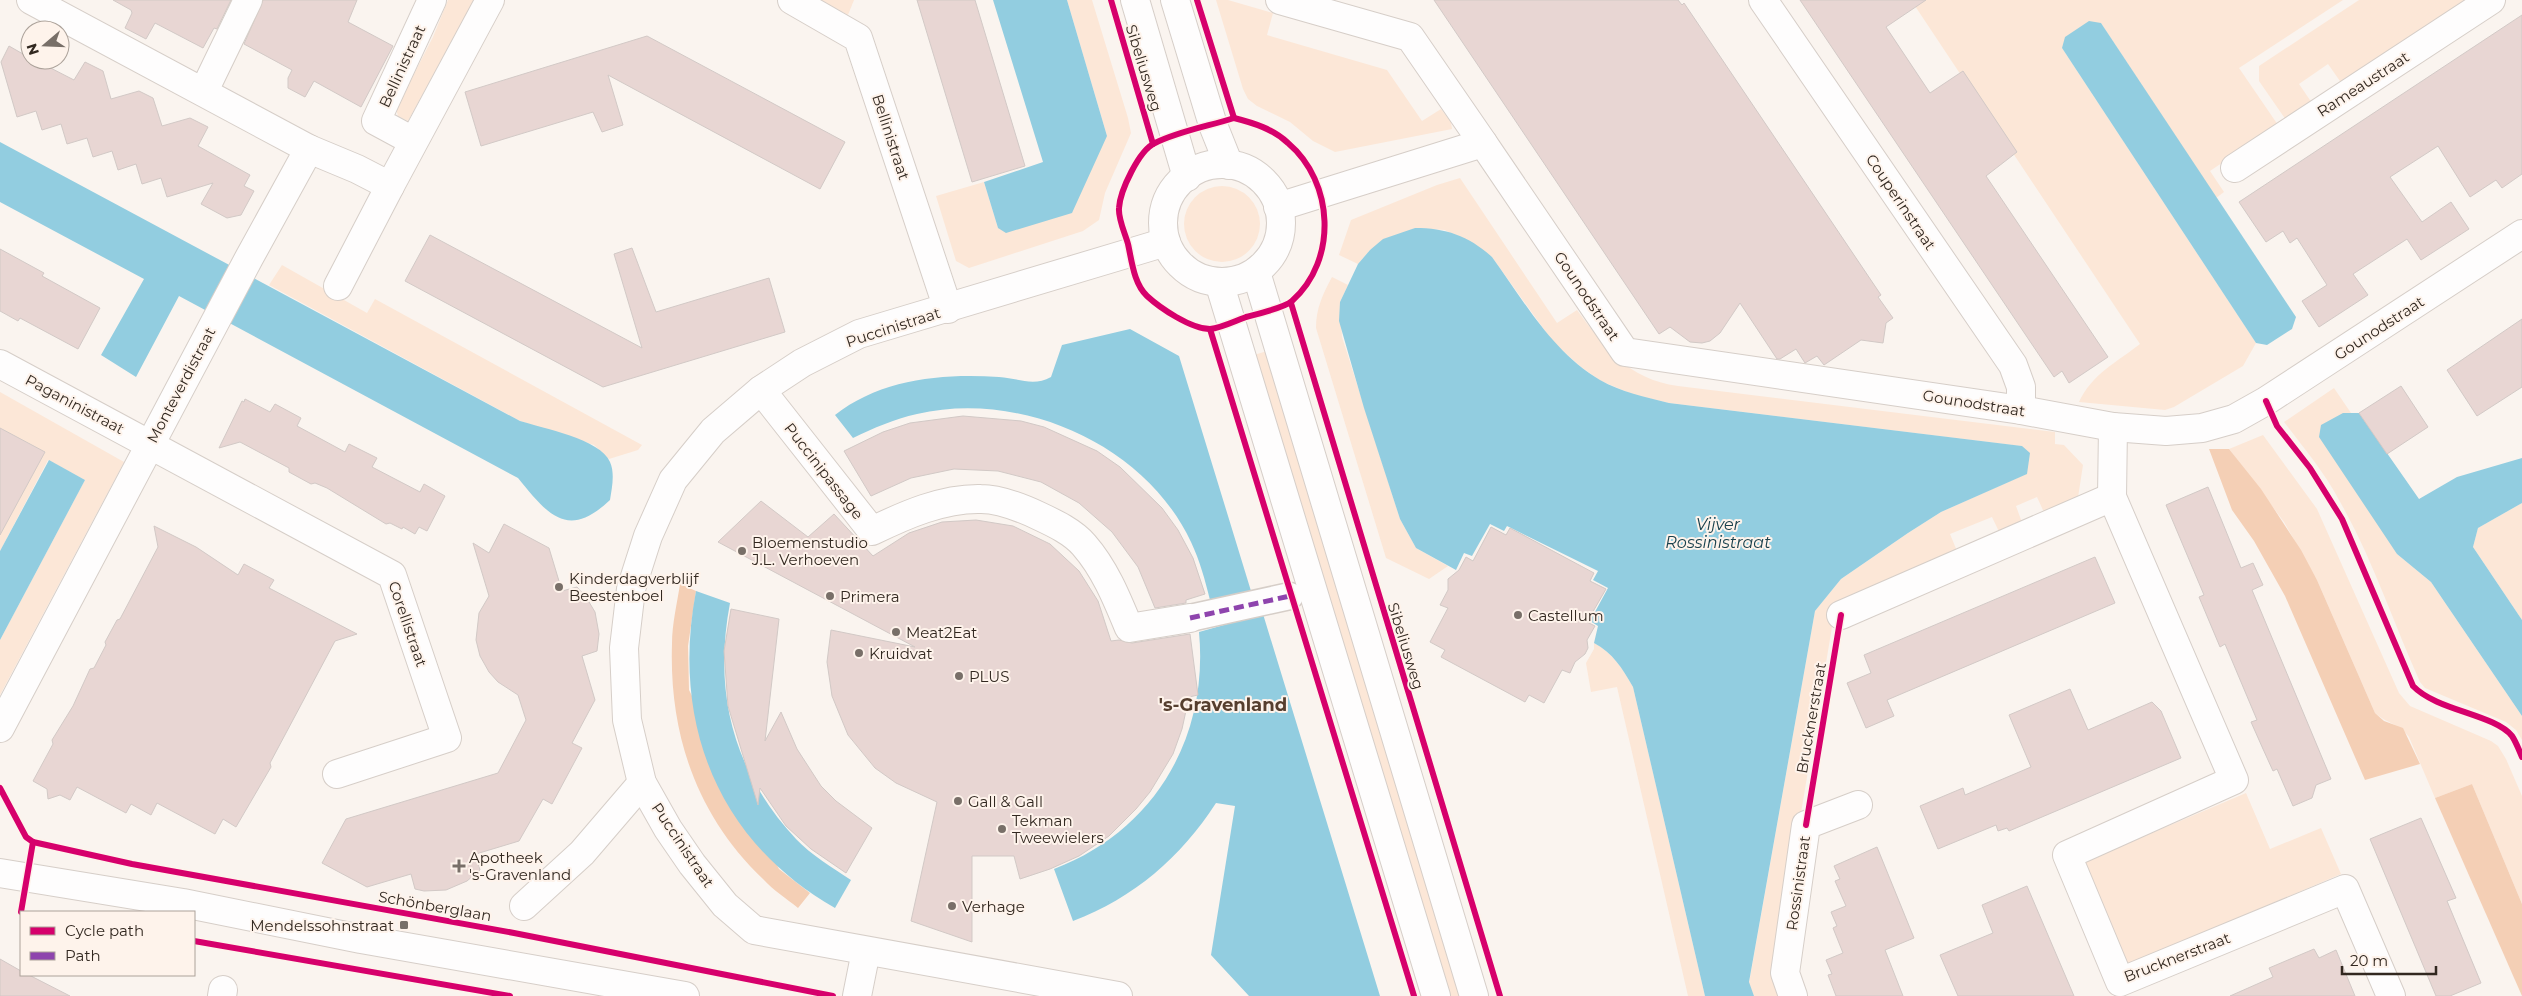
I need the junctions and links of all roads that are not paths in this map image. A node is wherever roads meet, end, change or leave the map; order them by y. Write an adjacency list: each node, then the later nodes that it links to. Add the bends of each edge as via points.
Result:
1 (248, 0): 11 (street)
2 (432, 0): 12 (street, Bellinistraat, via 376,121)
3 (490, 0): 12 (street)
4 (792, 0): 25 (street, Bellinistraat, via 858,38)
5 (1135, 0): 17 (street, Sibeliusweg)
6 (1175, 0): 15 (street)
7 (1280, 0): 13 (street, Gounodstraat, via 1410,37)
8 (1763, 0): 28 (street, Couperinstraat, via 2013,365 2021,387)
9 (2491, 0): 16 (street, Rameaustraat)
10 (47, 4): 11 (street)
11 (204, 91): 14 (street)
12 (413, 141): 18 (street)
13 (1483, 143): 19 (street); 28 (street, Gounodstraat, via 1625,352)
14 (309, 149): 18 (street); 30 (street, Monteverdistraat)
15 (1228, 165): 17 (street, via 1206,167); 19 (street, via 1256,176 1271,192)
16 (2235, 168)
17 (1186, 177): 21 (street, via 1166,206 1163,224)
18 (390, 186): 24 (street)
19 (1278, 207): 22 (street, via 1278,242)
20 (2522, 234): 29 (street, Gounodstraat, via 2234,419 2202,428 2166,431)
21 (1166, 242): 23 (street, via 1186,270); 25 (street, Puccinistraat)
22 (1256, 272): 23 (street, via 1234,281); 46 (street)
23 (1219, 282): 45 (street)
24 (338, 286)
25 (948, 308): 27 (street, Puccinistraat, via 859,334 802,363)
26 (0, 364): 30 (street, Paganinistraat)
27 (761, 390): 34 (street, Puccinipassage, via 872,530 911,513 946,504 981,499 1021,508 1054,523 1083,543 1110,582 1129,628); 37 (street, Puccinistraat, via 713,432 674,480 648,536 632,589 624,648 627,711)
28 (2021, 410): 29 (street, Gounodstraat)
29 (2113, 427): 31 (street, Brucknerstraat)
30 (149, 444): 35 (street, Monteverdistraat); 36 (street, Corellistraat, via 392,575 447,738)
31 (2112, 497): 33 (street); 48 (street, Brucknerstraat, via 2234,780 2067,855 2120,982 2345,889)
32 (1290, 596): 34 (street)
33 (1842, 615)
34 (1190, 618)
35 (0, 728)
36 (338, 774)
37 (642, 783): 40 (street, via 582,853); 41 (street, Puccinistraat, via 692,864 726,905 754,930)
38 (1858, 805): 47 (street, Rossinistraat, via 1806,825 1785,973)
39 (0, 873): 42 (street, via 183,903 361,939)
40 (524, 906)
41 (866, 950): 43 (street); 44 (street, Puccinistraat)
42 (685, 996)
43 (858, 996)
44 (1118, 996)
45 (1436, 996)
46 (1474, 996)
47 (1793, 996)
48 (2391, 996)

